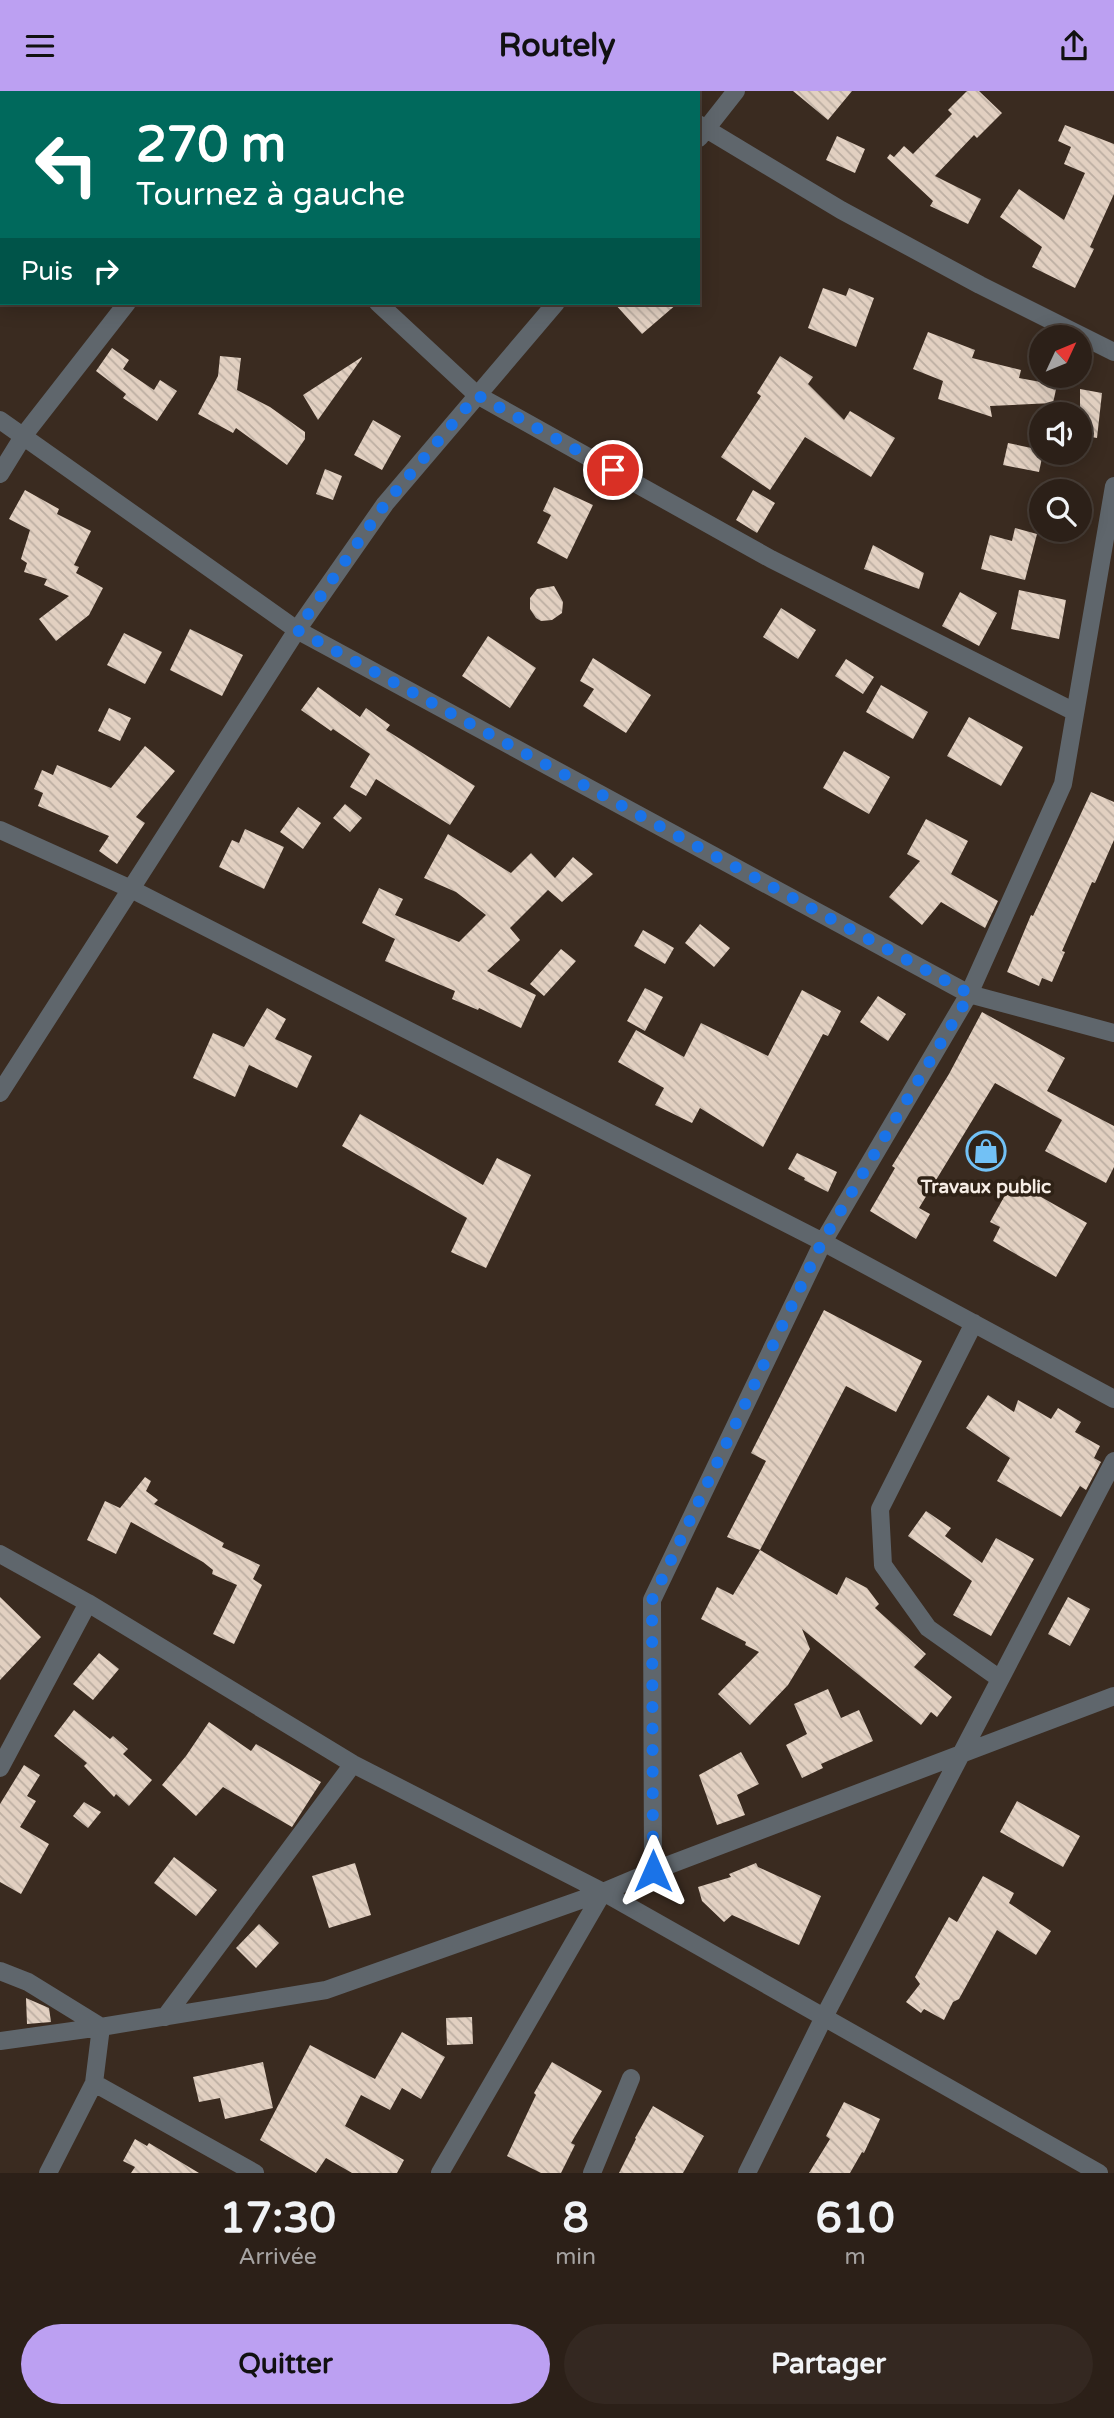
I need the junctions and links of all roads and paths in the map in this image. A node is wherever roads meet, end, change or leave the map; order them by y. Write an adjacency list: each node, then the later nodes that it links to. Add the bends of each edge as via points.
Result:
1 (736, 91): 2 (street)
2 (701, 131): 6 (street, via 981,285)
3 (125, 305): 9 (street)
4 (381, 305): 7 (street)
5 (554, 305): 7 (street)
6 (1114, 352)
7 (477, 395): 13 (street, via 385,504); 14 (street, via 771,559)
8 (0, 420): 9 (street)
9 (24, 435): 10 (street); 13 (street)
10 (0, 474)
11 (1114, 486): 12 (street)
12 (1107, 573): 14 (street)
13 (297, 630): 16 (street); 17 (street)
14 (1075, 712): 17 (street, via 1063,784)
15 (0, 830): 16 (street)
16 (131, 889): 19 (street); 20 (street)
17 (970, 994): 18 (street); 20 (street)
18 (1114, 1033)
19 (0, 1093)
20 (822, 1242): 21 (street); 31 (street, via 652,1600)
21 (974, 1323): 22 (street); 26 (street, via 880,1509 883,1565 928,1628)
22 (1114, 1399)
23 (1114, 1461): 26 (street)
24 (0, 1554): 25 (street)
25 (88, 1603): 29 (street); 30 (street)
26 (1000, 1679): 28 (street)
27 (1114, 1696): 28 (street)
28 (962, 1752): 31 (street); 35 (street)
29 (353, 1764): 32 (street); 34 (street)
30 (0, 1768)
31 (653, 1871): 32 (street)
32 (603, 1892): 34 (street, via 326,1990); 35 (street); 42 (street)
33 (0, 1971): 36 (street, via 28,1982)
34 (165, 2017): 36 (street)
35 (824, 2017): 44 (street); 45 (street)
36 (101, 2027): 37 (street); 39 (street)
37 (0, 2041)
38 (631, 2078): 43 (street)
39 (94, 2083): 40 (street); 41 (street)
40 (48, 2173)
41 (255, 2173)
42 (440, 2173)
43 (592, 2173)
44 (747, 2173)
45 (1099, 2173)

